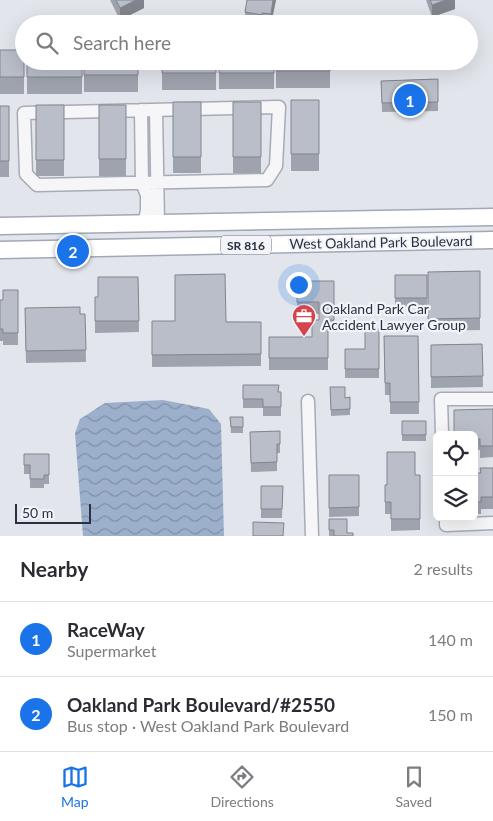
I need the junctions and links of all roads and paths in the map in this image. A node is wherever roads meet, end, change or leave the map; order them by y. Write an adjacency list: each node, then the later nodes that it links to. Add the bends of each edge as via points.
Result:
1 (141, 110): 2 (street); 4 (street); 4 (street, via 24,113 26,174 37,185)
2 (156, 110): 3 (street); 3 (street, via 279,107 276,166 267,180)
3 (157, 182): 4 (street); 6 (street)
4 (142, 183): 6 (street)
5 (493, 217): 7 (main road, West Oakland Park Boulevard / SR 816)
6 (151, 223): 7 (main road, West Oakland Park Boulevard / SR 816); 8 (main road, West Oakland Park Boulevard / SR 816); 10 (main road, via 147,241)
7 (182, 223): 11 (main road, via 160,236)
8 (0, 226)
9 (493, 240): 11 (main road, West Oakland Park Boulevard / SR 816)
10 (128, 247): 11 (main road, West Oakland Park Boulevard / SR 816); 12 (main road, West Oakland Park Boulevard / SR 816)
11 (157, 247)
12 (0, 250)
13 (493, 399): 15 (street, via 441,399)
14 (308, 401): 18 (street)
15 (442, 431)
16 (446, 521): 17 (street)
17 (493, 523)
18 (312, 536)

